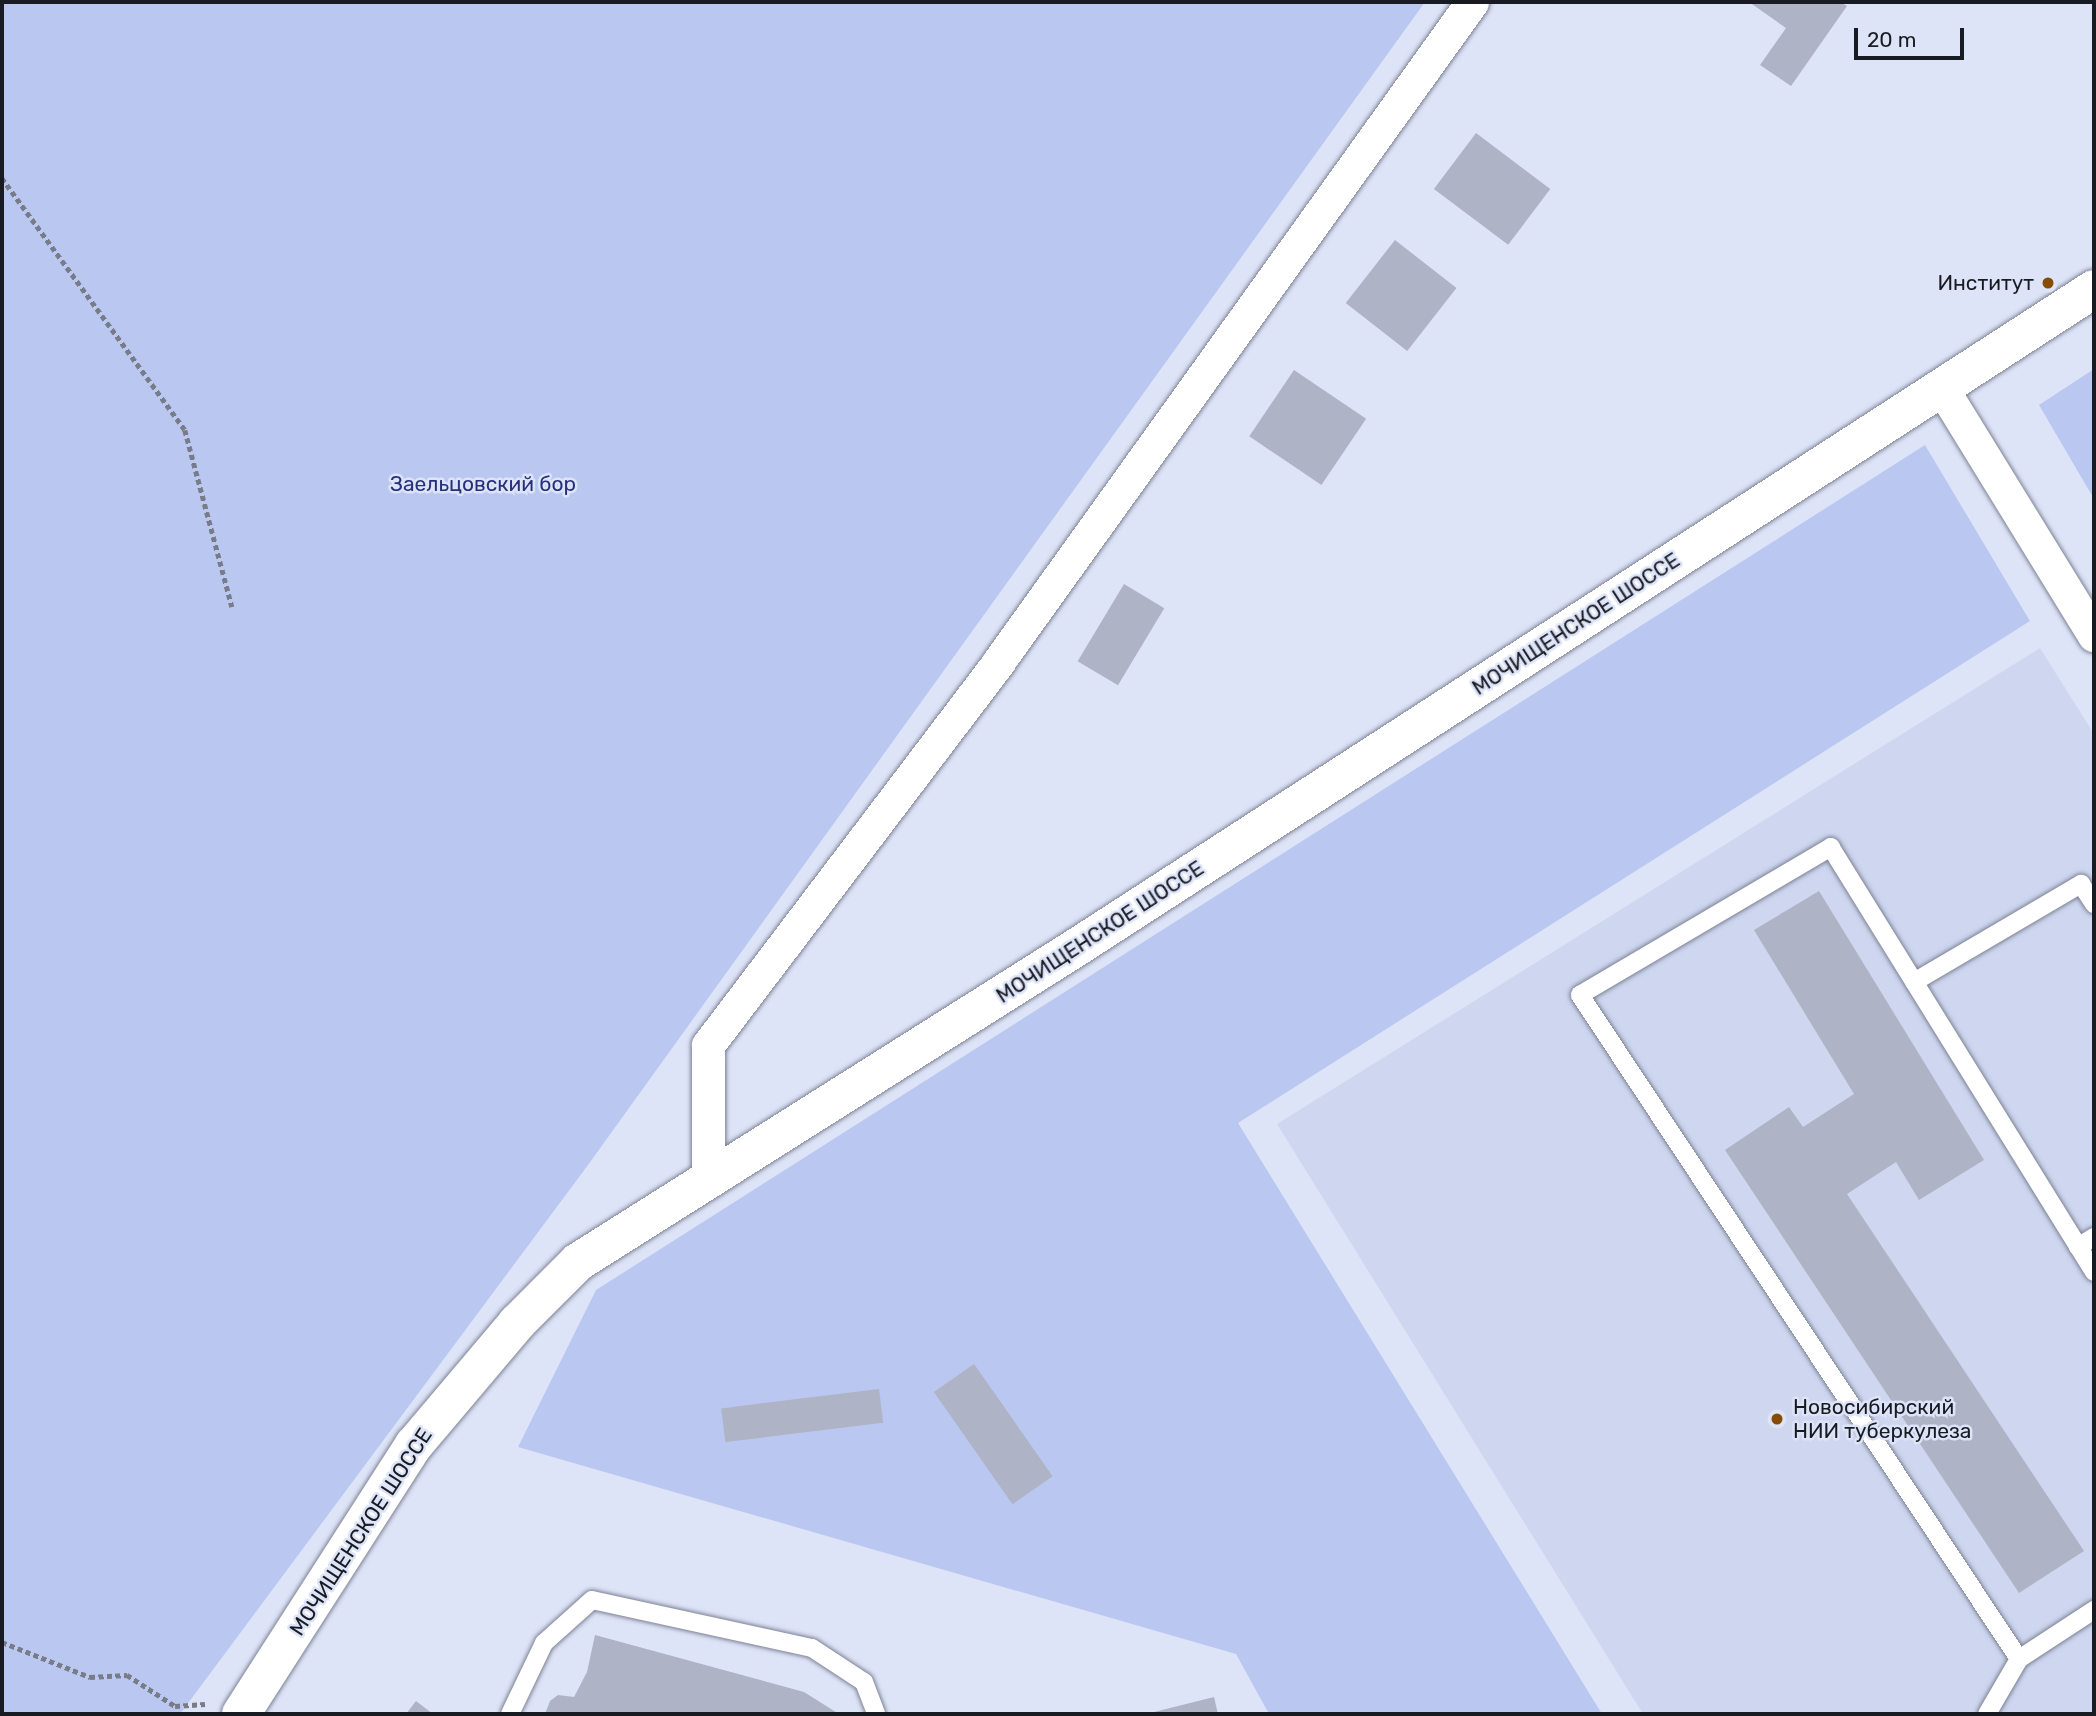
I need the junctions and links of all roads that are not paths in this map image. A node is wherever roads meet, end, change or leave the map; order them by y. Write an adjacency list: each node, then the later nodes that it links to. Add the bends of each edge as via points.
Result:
1 (1472, 2): 7 (street, via 999,661 708,1045)
2 (2094, 289): 3 (street, МОЧИЩЕНСКОЕ ШОССЕ)
3 (1943, 390): 4 (street); 7 (street, МОЧИЩЕНСКОЕ ШОССЕ)
4 (2094, 635)
5 (2094, 904): 6 (lane, via 2081,884)
6 (1914, 982): 9 (lane); 12 (lane, via 1832,847 1580,995)
7 (708, 1180): 13 (street, МОЧИЩЕНСКОЕ ШОССЕ, via 578,1262 517,1323 414,1445)
8 (2094, 1237): 9 (lane)
9 (2078, 1247): 10 (lane)
10 (2094, 1272)
11 (2092, 1616): 12 (lane)
12 (2019, 1659): 16 (lane)
13 (246, 1708)
14 (510, 1714): 15 (lane, via 544,1643 592,1600 812,1648 864,1682)
15 (876, 1714)
16 (1987, 1714)

